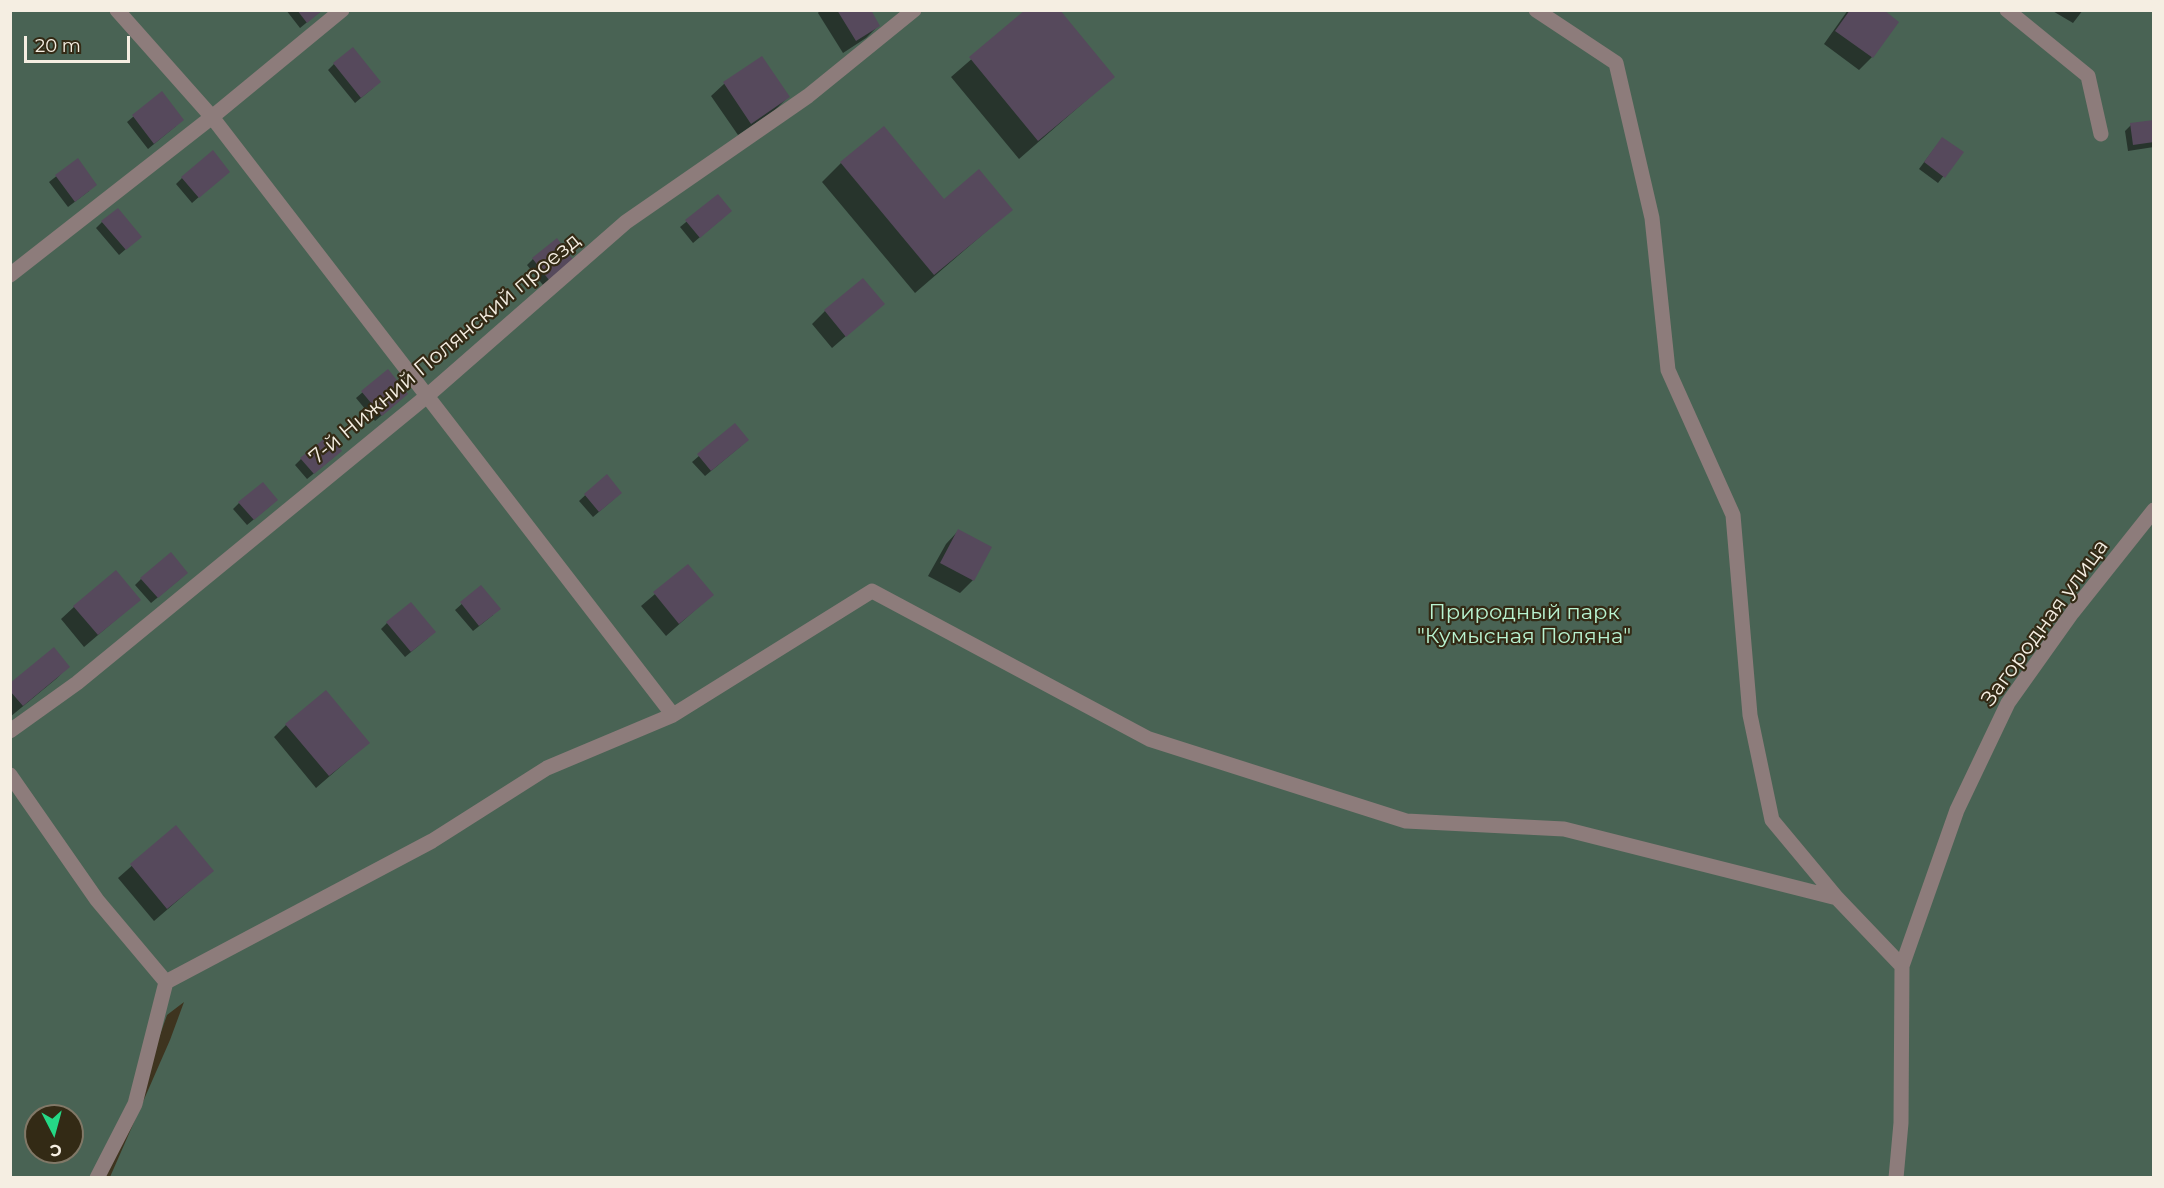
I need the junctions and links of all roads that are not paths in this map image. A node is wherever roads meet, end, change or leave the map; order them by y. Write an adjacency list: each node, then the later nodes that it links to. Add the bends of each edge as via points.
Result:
1 (117, 10): 6 (street)
2 (342, 10): 6 (street)
3 (914, 10): 9 (street, 7-й Нижний Полянский проезд, via 808,96 626,222)
4 (1536, 10): 14 (street, via 1616,63 1652,218 1668,370 1733,515 1750,715 1772,820)
5 (2007, 10): 7 (street, via 2088,76)
6 (212, 117): 8 (street); 9 (street)
7 (2101, 134)
8 (10, 275)
9 (427, 396): 11 (street); 12 (street, 7-й Нижний Полянский проезд, via 77,683)
10 (2154, 510): 15 (street, Загородная улица, via 2072,613 2008,703 1957,810)
11 (673, 715): 14 (street, via 872,591 1149,739 1406,821 1564,830); 16 (street, via 547,768 432,841)
12 (10, 731)
13 (10, 775): 16 (street, via 97,900)
14 (1837, 897): 15 (street)
15 (1902, 966): 18 (street, Загородная улица, via 1901,1123)
16 (166, 982): 17 (street, via 135,1104)
17 (97, 1178)
18 (1896, 1178)

